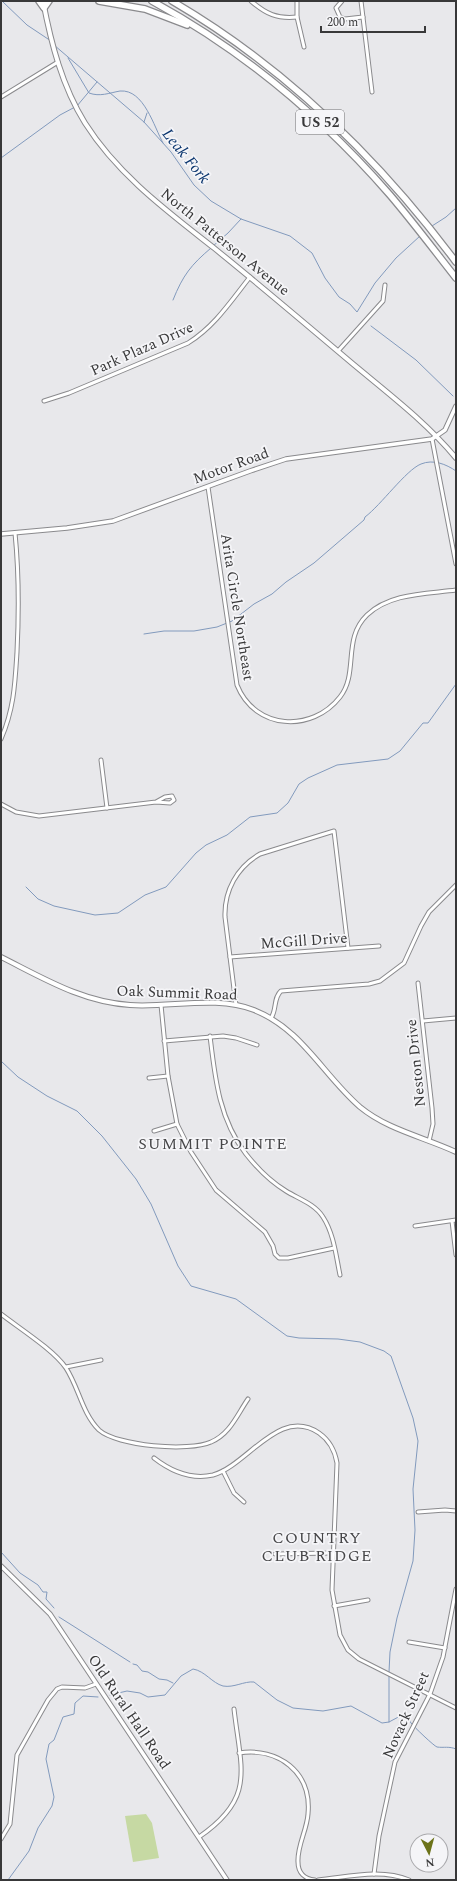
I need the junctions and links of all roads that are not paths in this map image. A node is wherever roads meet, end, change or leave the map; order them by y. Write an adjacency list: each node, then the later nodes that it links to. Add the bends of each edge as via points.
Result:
1 (39, 1): 12 (highway)
2 (43, 1): 12 (main road, North Patterson Avenue)
3 (49, 1): 12 (highway)
4 (99, 1): 16 (highway, via 145,9)
5 (152, 1): 16 (highway, US 52)
6 (172, 1): 15 (highway, US 52)
7 (180, 1): 15 (highway)
8 (251, 1): 13 (street, via 265,13 275,17)
9 (297, 1): 13 (street)
10 (342, 1): 14 (street, via 338,3 336,10 340,17)
11 (361, 1): 14 (street)
12 (44, 8): 18 (main road, North Patterson Avenue)
13 (298, 17): 17 (street)
14 (363, 17): 19 (street)
15 (211, 25): 21 (highway, US 52, via 272,69 351,138 397,187)
16 (206, 34): 23 (highway, US 52, via 286,93 341,143 390,196)
17 (304, 47)
18 (58, 62): 20 (street); 22 (main road, North Patterson Avenue, via 72,100 85,123 119,167 160,206)
19 (372, 92)
20 (1, 97)
21 (456, 262)
22 (250, 277): 25 (main road, North Patterson Avenue); 26 (street, Park Plaza Drive, via 204,333 188,343)
23 (456, 278)
24 (385, 285): 25 (street, via 383,301)
25 (338, 351): 28 (main road, North Patterson Avenue)
26 (44, 401)
27 (456, 406): 28 (street, Motor Road, via 447,426)
28 (438, 436): 29 (street, Motor Road); 30 (main road, North Patterson Avenue)
29 (432, 439): 31 (street, Motor Road, via 286,459); 34 (street)
30 (456, 458)
31 (208, 487): 32 (street, Motor Road, via 113,521); 35 (street, Arita Circle Northeast, via 237,685 250,706 269,718 281,722 306,720 318,716 336,702 349,679 351,650 357,629 366,616 379,606 399,598)
32 (15, 533): 33 (street, Motor Road); 36 (street, via 19,580 14,700)
33 (1, 534)
34 (456, 564)
35 (456, 590)
36 (1, 739)
37 (101, 760): 40 (street)
38 (156, 802): 38 (street, via 170,803 174,800 169,796); 40 (street)
39 (1, 804): 40 (street, via 22,813 40,816)
40 (107, 808)
41 (456, 885): 49 (street, via 429,912 406,960 397,970 374,984 280,991)
42 (379, 946): 43 (street, McGill Drive)
43 (348, 948): 45 (street, McGill Drive); 45 (street, via 334,832 260,854 238,872 225,903)
44 (1, 957): 47 (main road, Oak Summit Road, via 82,997 131,1005)
45 (230, 958): 48 (street)
46 (418, 983): 51 (street, Neston Drive)
47 (161, 1005): 48 (main road, Oak Summit Road); 53 (street)
48 (236, 1005): 49 (main road, Oak Summit Road)
49 (271, 1018): 59 (main road, Oak Summit Road, via 298,1038 362,1108 399,1130)
50 (456, 1018): 51 (street)
51 (423, 1021): 59 (street, Neston Drive, via 433,1124)
52 (210, 1036): 53 (street); 54 (street, via 236,1038); 64 (street, via 219,1101 237,1142 273,1182 323,1216)
53 (164, 1041): 55 (street)
54 (257, 1045)
55 (168, 1076): 56 (street); 57 (street)
56 (148, 1078)
57 (177, 1124): 58 (street); 64 (street, via 191,1152 216,1190 265,1232 279,1258)
58 (154, 1131)
59 (429, 1141): 60 (main road, Oak Summit Road)
60 (456, 1152)
61 (456, 1220): 62 (street)
62 (452, 1221): 63 (street); 65 (street)
63 (415, 1226)
64 (334, 1248): 66 (street)
65 (456, 1255)
66 (340, 1276)
67 (1, 1314): 69 (street)
68 (102, 1360): 69 (street)
69 (66, 1367): 70 (street, via 86,1411 100,1431 149,1446 211,1442 230,1428)
70 (248, 1399)
71 (154, 1458): 72 (street, via 176,1472 193,1477)
72 (223, 1471): 73 (street, via 234,1493); 76 (street, via 282,1428 305,1427 320,1433 336,1455 337,1463)
73 (244, 1502)
74 (456, 1511): 75 (street)
75 (418, 1512)
76 (333, 1553): 77 (street); 81 (street)
77 (275, 1554)
78 (1, 1566): 84 (street, Old Rural Hall Road, via 49,1613)
79 (456, 1589): 83 (street, Novack Street)
80 (368, 1600): 81 (street)
81 (334, 1606): 85 (street, via 340,1635 352,1654)
82 (409, 1642): 83 (street)
83 (445, 1648): 85 (street, Novack Street)
84 (96, 1684): 89 (street, Old Rural Hall Road); 90 (street, via 85,1688 62,1687 48,1700 17,1756 10,1824)
85 (430, 1694): 86 (street); 91 (street, Novack Street, via 396,1762 379,1836)
86 (456, 1708)
87 (234, 1709): 88 (street)
88 (239, 1753): 89 (street, via 241,1785 236,1802 222,1819); 93 (street, via 262,1752 280,1758 295,1770 303,1783 309,1810 298,1863 302,1874 310,1880)
89 (198, 1837): 92 (street, Old Rural Hall Road)
90 (1, 1839)
91 (374, 1874): 93 (street); 94 (street, via 390,1874)
92 (227, 1880)
93 (317, 1880)
94 (409, 1880)

